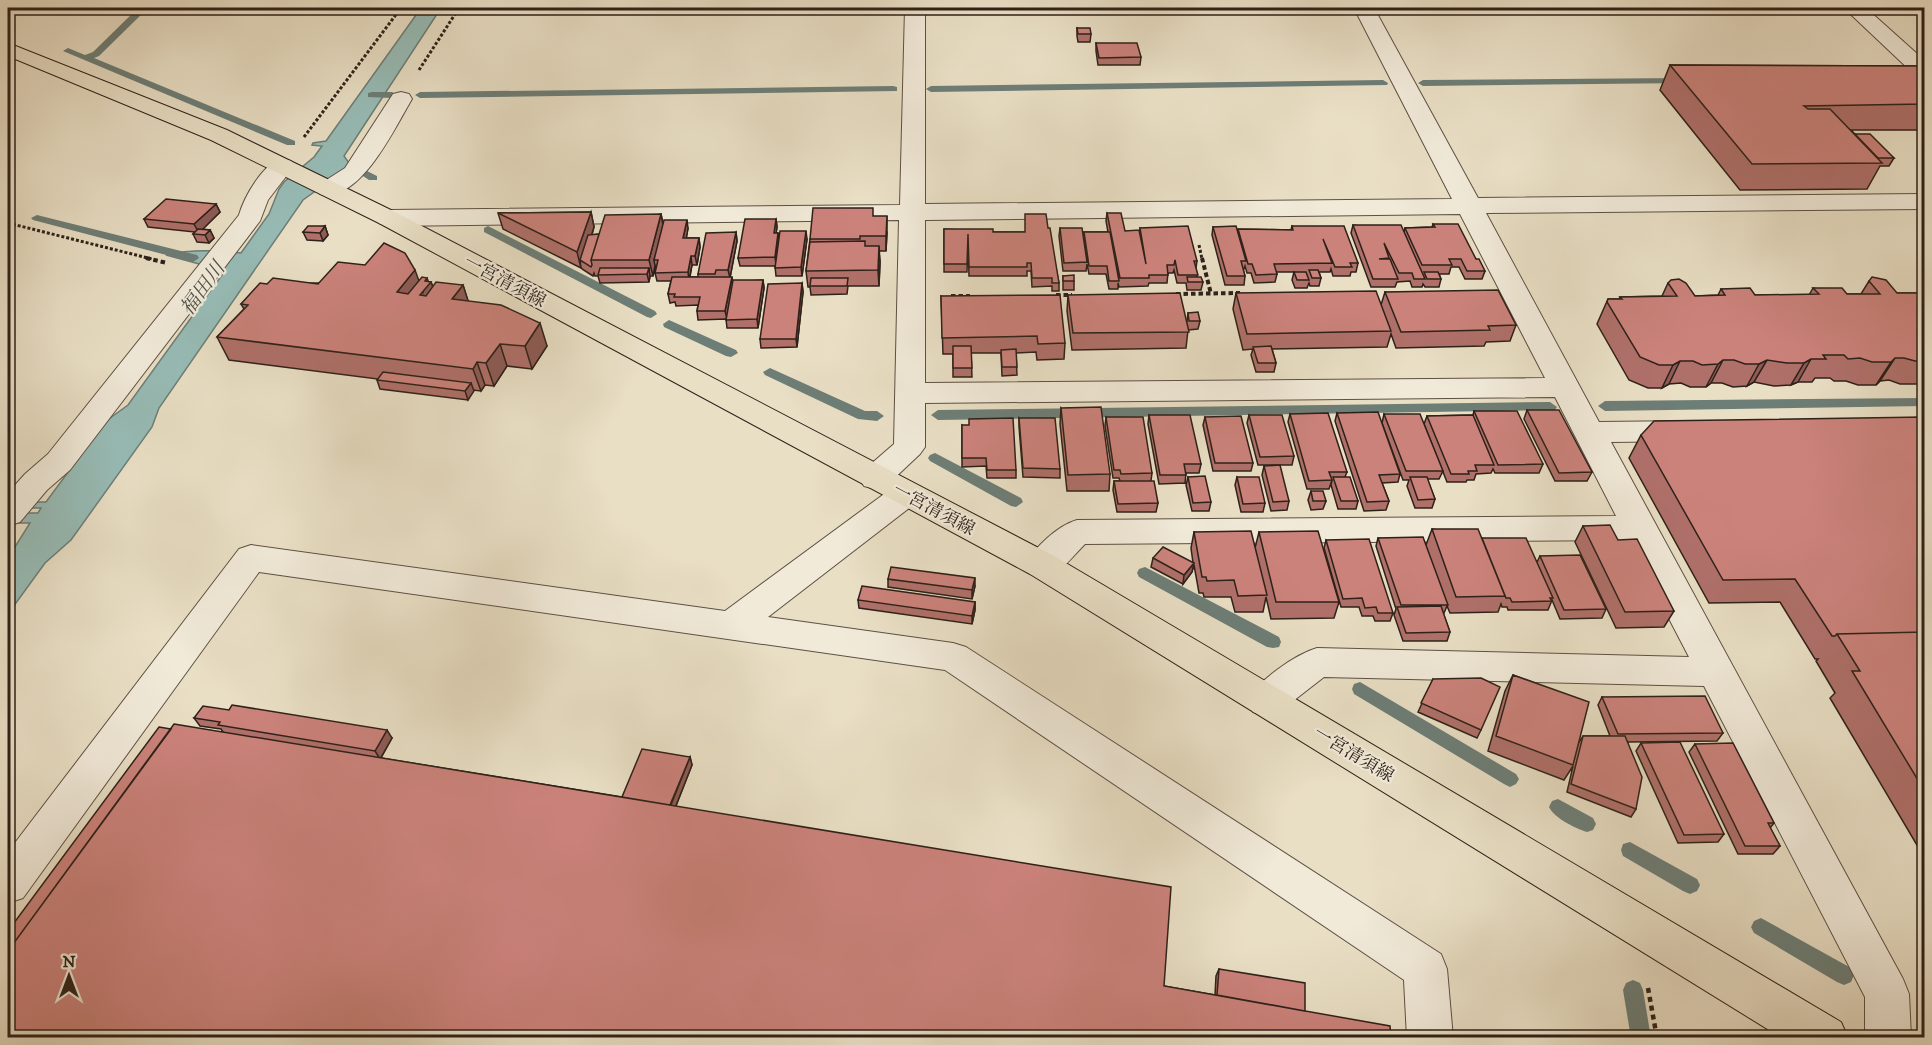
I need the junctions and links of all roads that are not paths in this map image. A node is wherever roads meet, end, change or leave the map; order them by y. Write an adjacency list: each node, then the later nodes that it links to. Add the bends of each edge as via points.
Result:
1 (915, 8): 10 (street)
2 (1364, 8): 9 (street)
3 (1854, 8): 5 (street)
4 (8, 49): 7 (main road, 一宮清須線, via 219,135)
5 (1924, 70)
6 (401, 99): 7 (street, via 354,173)
7 (308, 179): 11 (main road, 一宮清須線); 18 (street, via 256,199 250,216 59,462)
8 (1924, 201): 9 (street)
9 (1468, 206): 10 (street); 12 (street)
10 (912, 212): 11 (street); 13 (street)
11 (388, 218): 16 (main road, 一宮清須線)
12 (1564, 387): 13 (street); 15 (street)
13 (910, 393): 16 (street, via 909,447)
14 (1716, 430): 15 (street)
15 (1588, 432): 19 (street)
16 (875, 478): 17 (main road, 一宮清須線)
17 (906, 494): 20 (main road, 一宮清須線); 21 (street)
18 (8, 514)
19 (1639, 528): 20 (street, via 1077,532); 22 (street)
20 (1042, 565): 23 (main road, 一宮清須線)
21 (732, 625): 24 (street, via 251,558); 25 (street, via 953,657 1425,969)
22 (1716, 672): 23 (street, via 1317,662); 27 (street, via 1887,994)
23 (1266, 701): 26 (main road, 一宮清須線)
24 (8, 884)
25 (1430, 1038)
26 (1825, 1038)
27 (1888, 1038)

